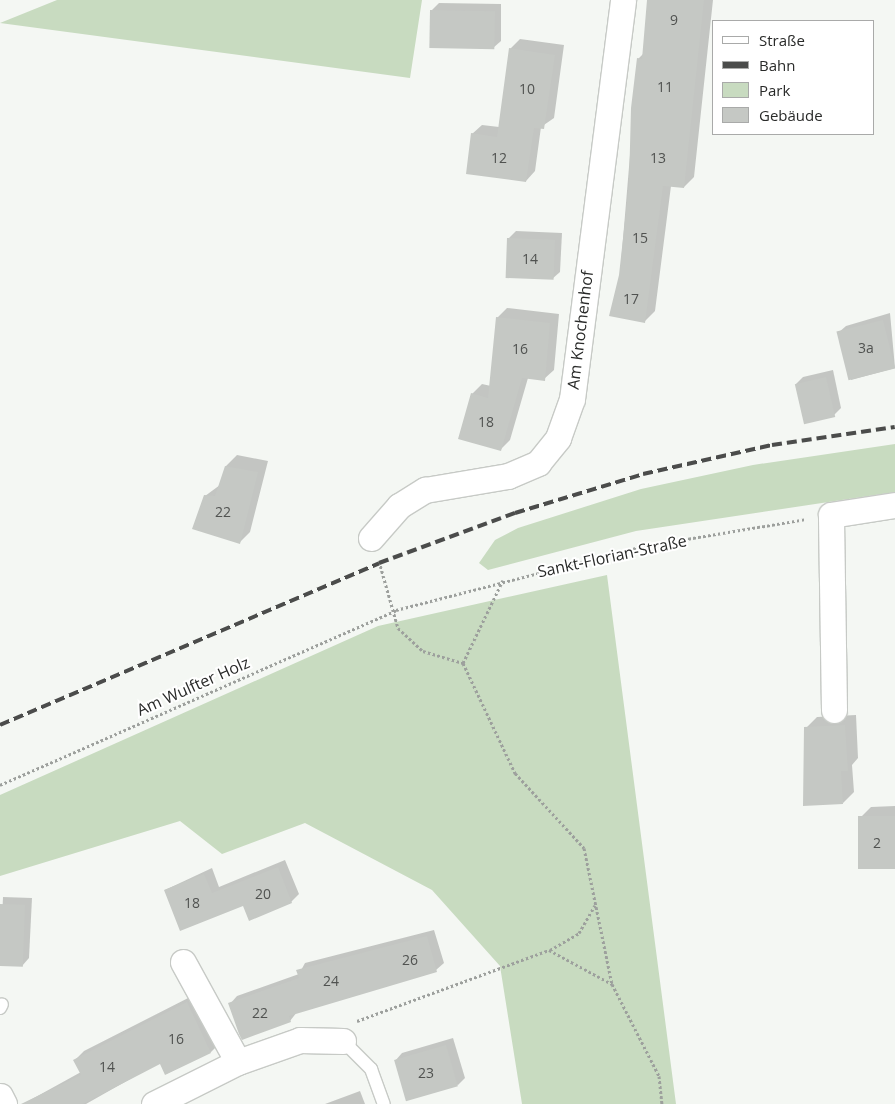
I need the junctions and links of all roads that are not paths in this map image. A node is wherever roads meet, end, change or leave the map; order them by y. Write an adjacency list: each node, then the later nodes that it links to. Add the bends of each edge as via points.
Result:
1 (623, 0): 3 (street, Am Knochenhof, via 572,399 558,438 538,463 508,476 425,490 399,506)
2 (895, 505): 4 (street, via 831,515)
3 (371, 538)
4 (834, 710)
5 (183, 962): 7 (street)
6 (342, 1041): 7 (street, via 300,1040); 11 (lane, via 371,1069)
7 (238, 1062): 10 (street)
8 (0, 1096): 9 (street)
9 (4, 1104)
10 (154, 1104)
11 (384, 1104)

